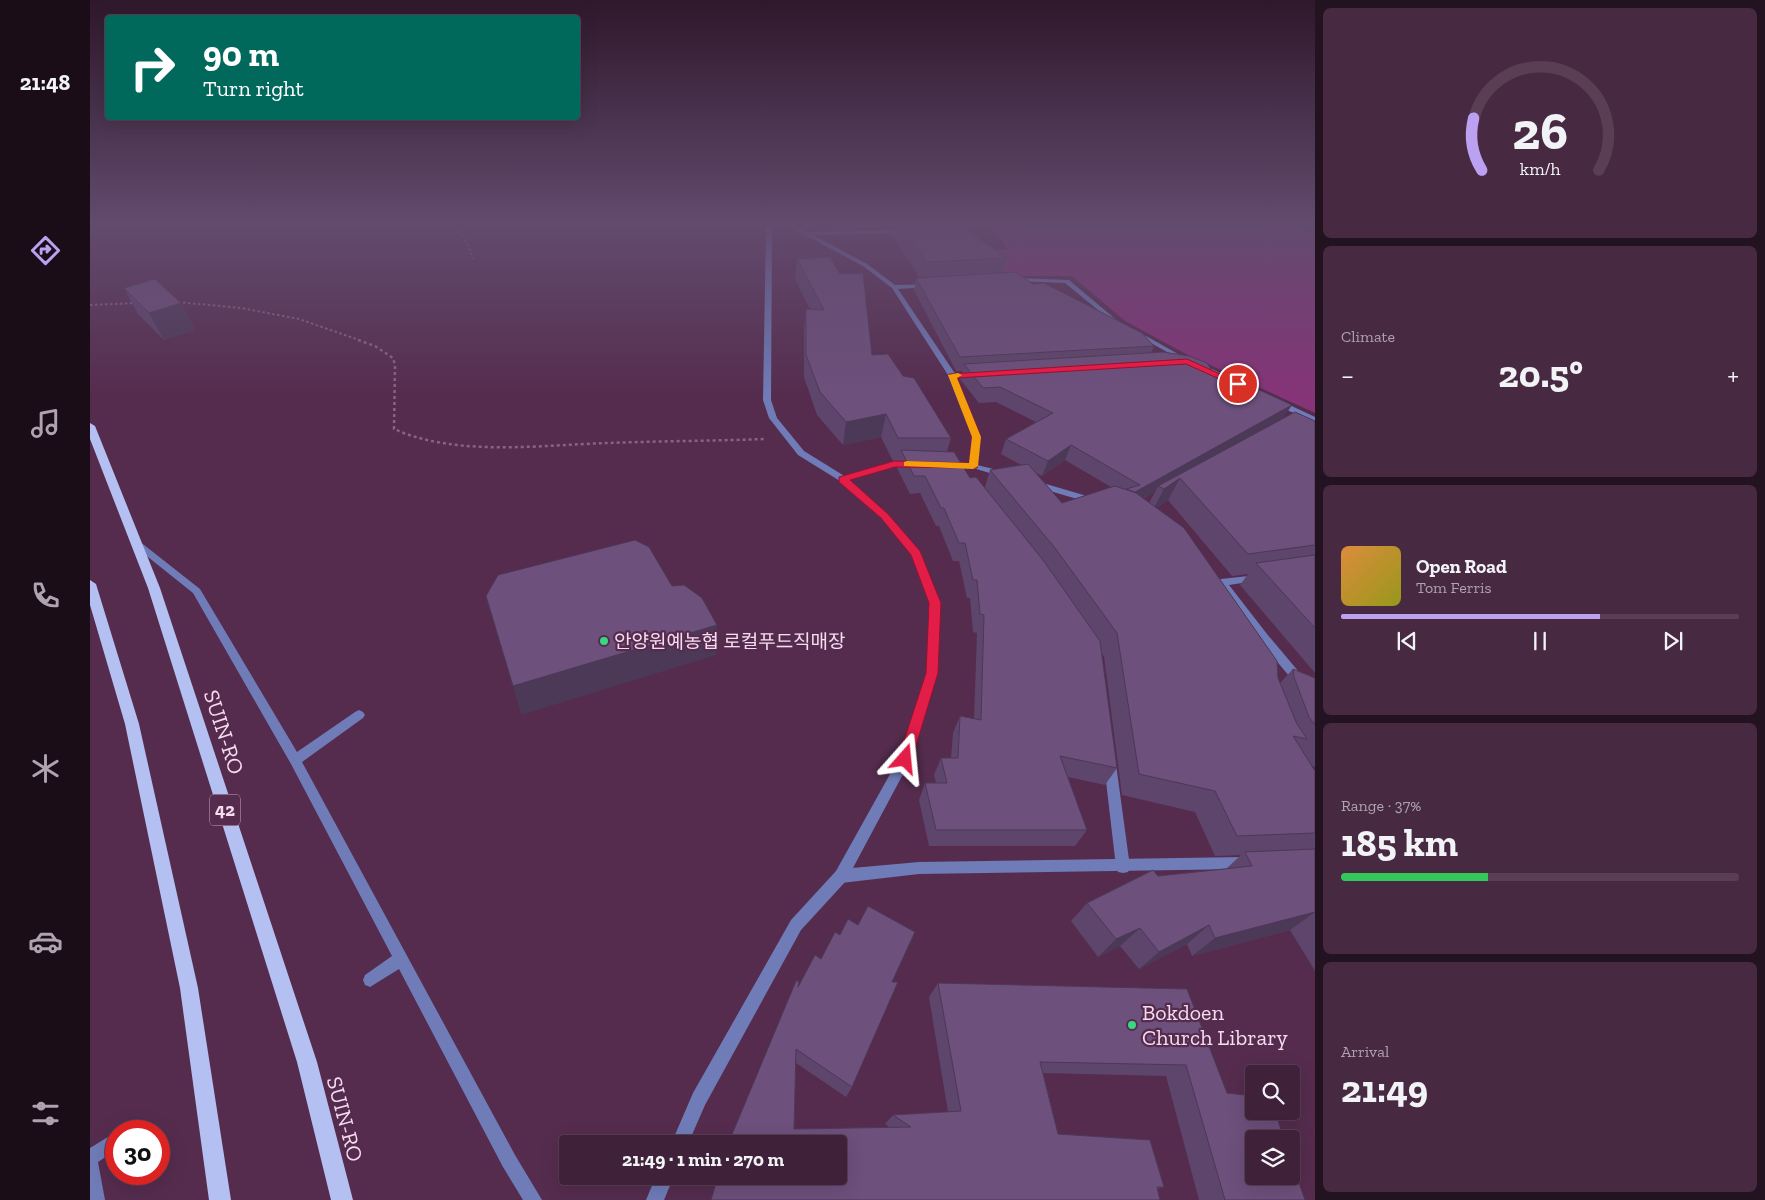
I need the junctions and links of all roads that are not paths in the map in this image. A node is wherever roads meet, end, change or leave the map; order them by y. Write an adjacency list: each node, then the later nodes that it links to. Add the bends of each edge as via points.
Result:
1 (768, 283): 20 (street, via 767,400 773,418 802,453)
2 (889, 283): 5 (street)
3 (1069, 283): 6 (street)
4 (933, 285): 5 (street)
5 (894, 287): 10 (street)
6 (1120, 324)
7 (1129, 329): 8 (street)
8 (1187, 361): 9 (street); 12 (street)
9 (1168, 363)
10 (952, 375): 11 (street); 19 (street, via 976,437)
11 (961, 375)
12 (1251, 390)
13 (1269, 399): 14 (street)
14 (1305, 415): 15 (street); 16 (street)
15 (1297, 420)
16 (1315, 420)
17 (90, 426): 23 (main road, SUIN-RO / 42)
18 (914, 464): 20 (street, via 894,464)
19 (973, 466): 21 (street, via 949,465); 22 (street)
20 (843, 480): 35 (street, via 884,516 916,553 935,603 932,673 905,759)
21 (966, 481)
22 (1104, 504)
23 (136, 544): 32 (street, via 197,591); 45 (main road, SUIN-RO / 42, via 154,588 307,1062)
24 (1268, 576): 27 (street, via 1218,580)
25 (90, 585): 26 (street); 44 (main road, via 132,724 188,988)
26 (90, 590)
27 (1263, 637): 28 (street); 29 (street)
28 (1265, 664)
29 (1315, 699)
30 (359, 715): 32 (street)
31 (1109, 752): 34 (street)
32 (295, 760): 36 (street)
33 (1256, 863): 34 (street)
34 (1123, 867): 35 (street, via 919,868)
35 (841, 876): 38 (street, via 796,925 699,1099)
36 (401, 959): 37 (street); 46 (street)
37 (370, 980)
38 (683, 1135)
39 (105, 1148): 40 (street)
40 (90, 1158)
41 (90, 1163): 43 (street)
42 (661, 1185): 47 (street)
43 (96, 1200)
44 (220, 1200)
45 (342, 1200)
46 (532, 1200)
47 (655, 1200)

